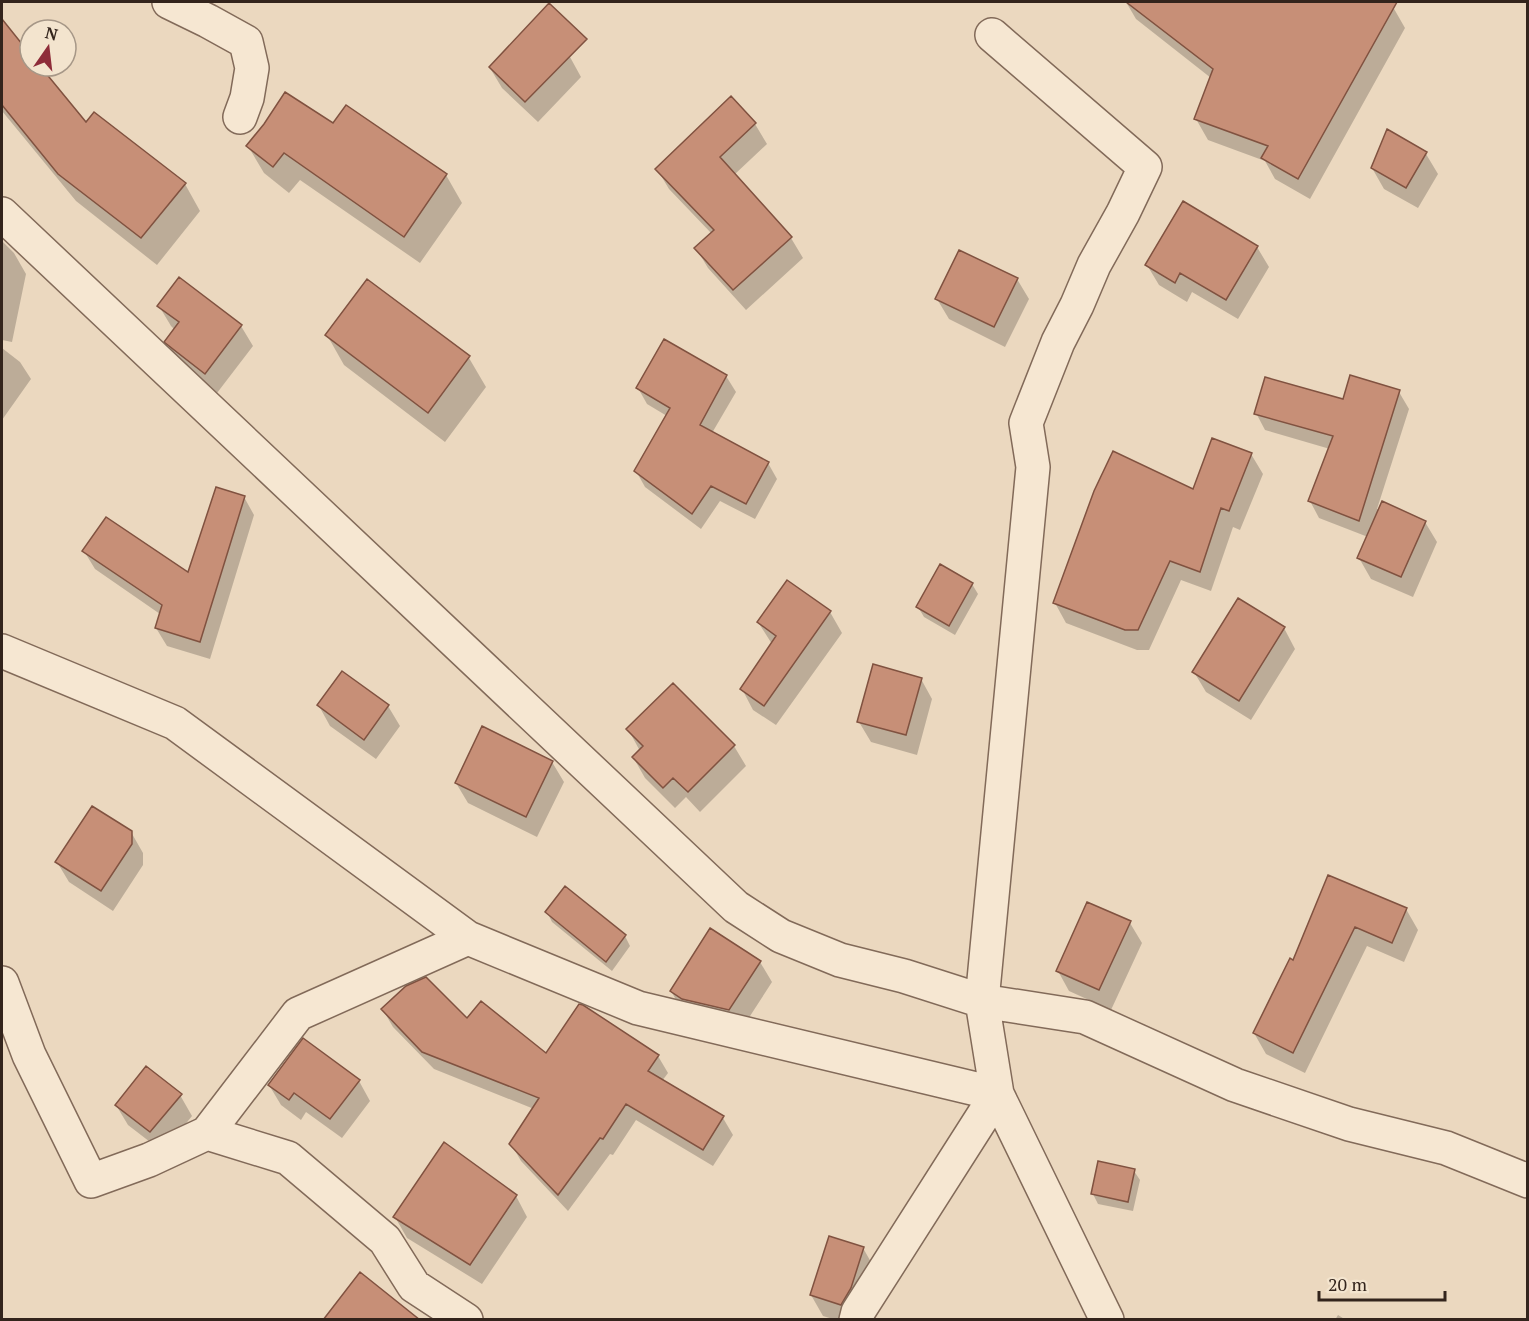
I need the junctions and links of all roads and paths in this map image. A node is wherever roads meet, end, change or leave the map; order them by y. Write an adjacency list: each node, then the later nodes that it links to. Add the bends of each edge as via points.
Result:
1 (169, 2): 3 (street, via 246,42 252,68)
2 (992, 35): 8 (street, via 1145,167 1058,342 1026,423 1033,467)
3 (240, 117)
4 (2, 214): 8 (street, via 736,907 781,936 840,960)
5 (2, 651): 6 (street, via 175,723)
6 (468, 938): 9 (street, via 638,1008); 10 (street, via 298,1014)
7 (2, 983): 10 (street, via 28,1055 92,1181)
8 (982, 1001): 9 (street); 11 (street, via 1085,1017 1235,1085 1349,1124 1446,1148)
9 (997, 1094): 13 (street); 14 (street)
10 (207, 1133): 12 (street, via 288,1158 386,1240 414,1286)
11 (1527, 1181)
12 (466, 1320)
13 (856, 1320)
14 (1107, 1320)

